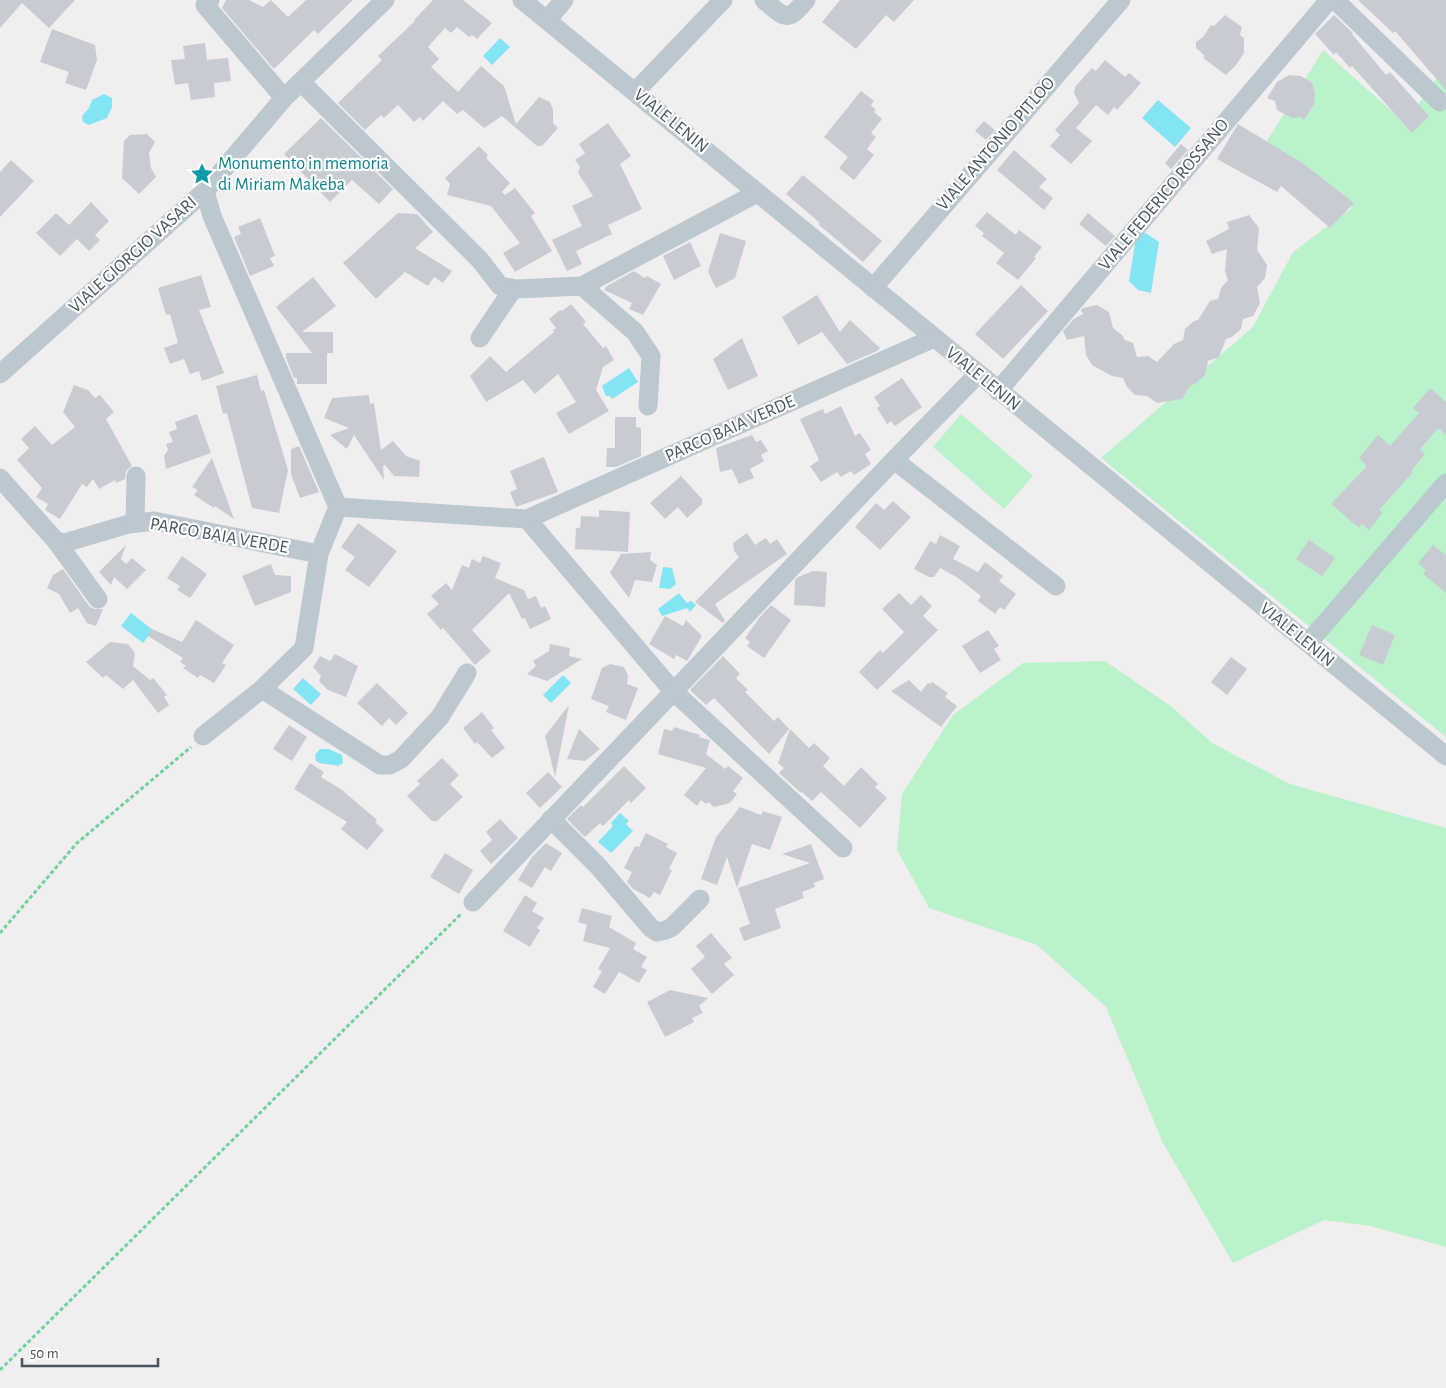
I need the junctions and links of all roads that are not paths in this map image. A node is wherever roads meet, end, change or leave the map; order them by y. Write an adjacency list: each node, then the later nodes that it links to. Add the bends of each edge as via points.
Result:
1 (210, 0): 14 (street, via 206,5)
2 (385, 0): 12 (street, VIALE GIORGIO VASARI)
3 (522, 0): 11 (street, VIALE LENIN)
4 (564, 0): 11 (street)
5 (723, 0): 13 (street)
6 (764, 0): 7 (street, via 781,15 788,16)
7 (806, 0)
8 (1121, 0): 19 (street, VIALE ANTONIO PITLOO)
9 (1329, 0): 25 (street, VIALE FEDERICO ROSSANO)
10 (1335, 0): 15 (street)
11 (547, 20): 13 (street, VIALE LENIN)
12 (301, 82): 14 (street, VIALE GIORGIO VASARI); 20 (street, via 480,260 500,286)
13 (635, 92): 17 (street, VIALE LENIN)
14 (284, 98): 16 (street, VIALE GIORGIO VASARI)
15 (1440, 102)
16 (205, 191): 23 (street, VIALE GIORGIO VASARI); 31 (street, via 212,216)
17 (757, 193): 18 (street); 19 (street, VIALE LENIN)
18 (582, 286): 20 (street); 26 (street, via 634,332 651,356)
19 (873, 288): 22 (street, VIALE LENIN)
20 (513, 289): 21 (street)
21 (480, 338)
22 (934, 338): 24 (street, VIALE LENIN); 32 (street, PARCO BAIA VERDE)
23 (0, 374)
24 (978, 374): 25 (street, VIALE LENIN); 27 (street)
25 (998, 391): 38 (street, VIALE LENIN)
26 (648, 406)
27 (894, 460): 36 (street); 41 (street)
28 (136, 476): 33 (street)
29 (0, 478): 34 (street)
30 (1446, 483): 38 (street)
31 (338, 507): 32 (street, PARCO BAIA VERDE); 35 (street)
32 (527, 519): 41 (street)
33 (135, 523): 34 (street, PARCO BAIA VERDE, via 64,542); 35 (street, PARCO BAIA VERDE, via 154,521)
34 (56, 541): 37 (street)
35 (319, 554): 40 (street, via 304,648)
36 (1056, 586)
37 (98, 599)
38 (1308, 644): 43 (street, VIALE LENIN)
39 (468, 673): 40 (street, via 440,717 401,759 390,765 380,764)
40 (262, 689): 42 (street)
41 (673, 691): 44 (street); 45 (street)
42 (203, 736)
43 (1446, 756)
44 (551, 819): 46 (street, via 657,932 672,927); 47 (street)
45 (843, 848)
46 (700, 899)
47 (473, 902)

